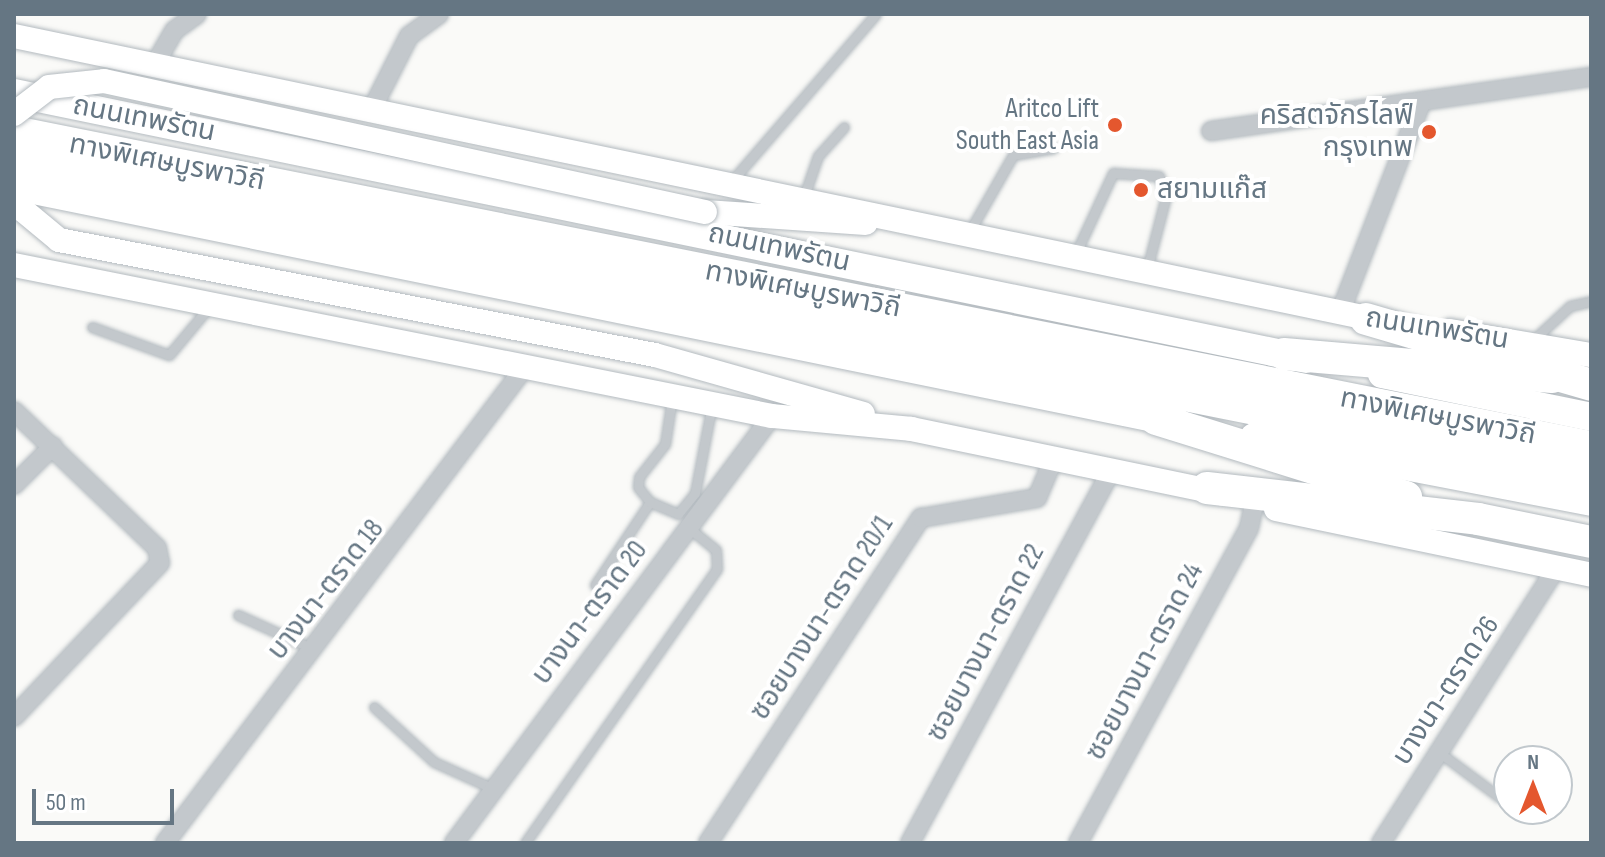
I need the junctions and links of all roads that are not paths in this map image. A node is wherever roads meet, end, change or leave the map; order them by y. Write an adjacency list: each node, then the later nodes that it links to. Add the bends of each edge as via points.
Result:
1 (197, 14): 5 (street, via 175,30)
2 (439, 14): 9 (street, via 402,47)
3 (876, 14): 16 (lane)
4 (14, 36): 5 (main road, ถนนเทพรัตน)
5 (155, 64): 9 (main road, ถนนเทพรัตน)
6 (1591, 77): 8 (street)
7 (14, 93): 29 (highway, ถนนเทพรัตน)
8 (1422, 101): 12 (street); 26 (street)
9 (372, 109): 16 (main road, ถนนเทพรัตน)
10 (14, 114): 19 (main road, bridge, via 49,87 104,81 705,212 760,221)
11 (844, 127): 18 (lane, via 818,156)
12 (1211, 131)
13 (14, 132): 42 (highway, ทางพิเศษบูรพาวิถี)
14 (1053, 148): 20 (lane, via 1013,155)
15 (14, 161): 45 (highway, ทางพิเศษบูรพาวิถี)
16 (730, 183): 18 (main road, ถนนเทพรัตน)
17 (14, 187): 39 (highway); 40 (main road, via 24,211 59,240 655,355)
18 (803, 199): 19 (main road, ถนนเทพรัตน)
19 (923, 225): 20 (main road, ถนนเทพรัตน)
20 (967, 234): 21 (main road, ถนนเทพรัตน)
21 (1074, 257): 23 (main road, ถนนเทพรัตน); 23 (lane, via 1113,173 1159,176 1166,196)
22 (14, 265): 25 (main road)
23 (1146, 273): 26 (main road, ถนนเทพรัตน)
24 (1591, 301): 28 (lane, via 1570,306)
25 (212, 304): 27 (lane, via 169,355); 31 (main road)
26 (1353, 316): 28 (main road, ถนนเทพรัตน); 32 (highway)
27 (92, 327)
28 (1530, 344): 30 (main road, ถนนเทพรัตน)
29 (1284, 354): 32 (highway); 38 (highway, ถนนเทพรัตน)
30 (1591, 355)
31 (525, 367): 34 (main road); 58 (street, บางนา-ตราด 18)
32 (1552, 377): 33 (highway)
33 (1591, 385)
34 (672, 395): 35 (main road); 48 (lane, via 665,444 639,477)
35 (713, 403): 37 (main road); 48 (lane, via 695,493 678,514)
36 (14, 411): 41 (street)
37 (772, 416): 40 (main road); 52 (street, บางนา-ตราด 20)
38 (1591, 417)
39 (1156, 419): 49 (highway); 51 (highway)
40 (911, 429): 43 (main road)
41 (53, 446): 46 (street); 60 (street, via 157,548 160,569)
42 (1591, 447)
43 (1054, 458): 44 (main road); 67 (street, ซอยบางนา-ตราด 20/1, via 1037,498 921,518)
44 (1112, 470): 47 (main road); 68 (street, ซอยบางนา-ตราด 22)
45 (1591, 476)
46 (14, 485)
47 (1207, 488): 50 (main road); 51 (highway)
48 (650, 502): 56 (lane)
49 (1591, 502)
50 (1254, 504): 54 (main road); 69 (street, ซอยบางนา-ตราด 24, via 1249,528)
51 (1478, 519): 53 (highway)
52 (688, 527): 62 (street, บางนา-ตราด 20); 66 (lane, via 716,550 717,569)
53 (1591, 542)
54 (1557, 567): 55 (main road); 61 (street, บางนา-ตราด 26)
55 (1591, 575)
56 (595, 585)
57 (238, 615): 58 (lane)
58 (315, 650): 64 (street, บางนา-ตราด 18)
59 (374, 707): 62 (lane, via 434,762)
60 (14, 717)
61 (1440, 753): 63 (lane); 70 (street, บางนา-ตราด 26)
62 (494, 789): 65 (street, บางนา-ตราด 20)
63 (1493, 793)
64 (165, 843)
65 (454, 843)
66 (525, 843)
67 (708, 843)
68 (910, 843)
69 (1078, 843)
70 (1381, 843)

